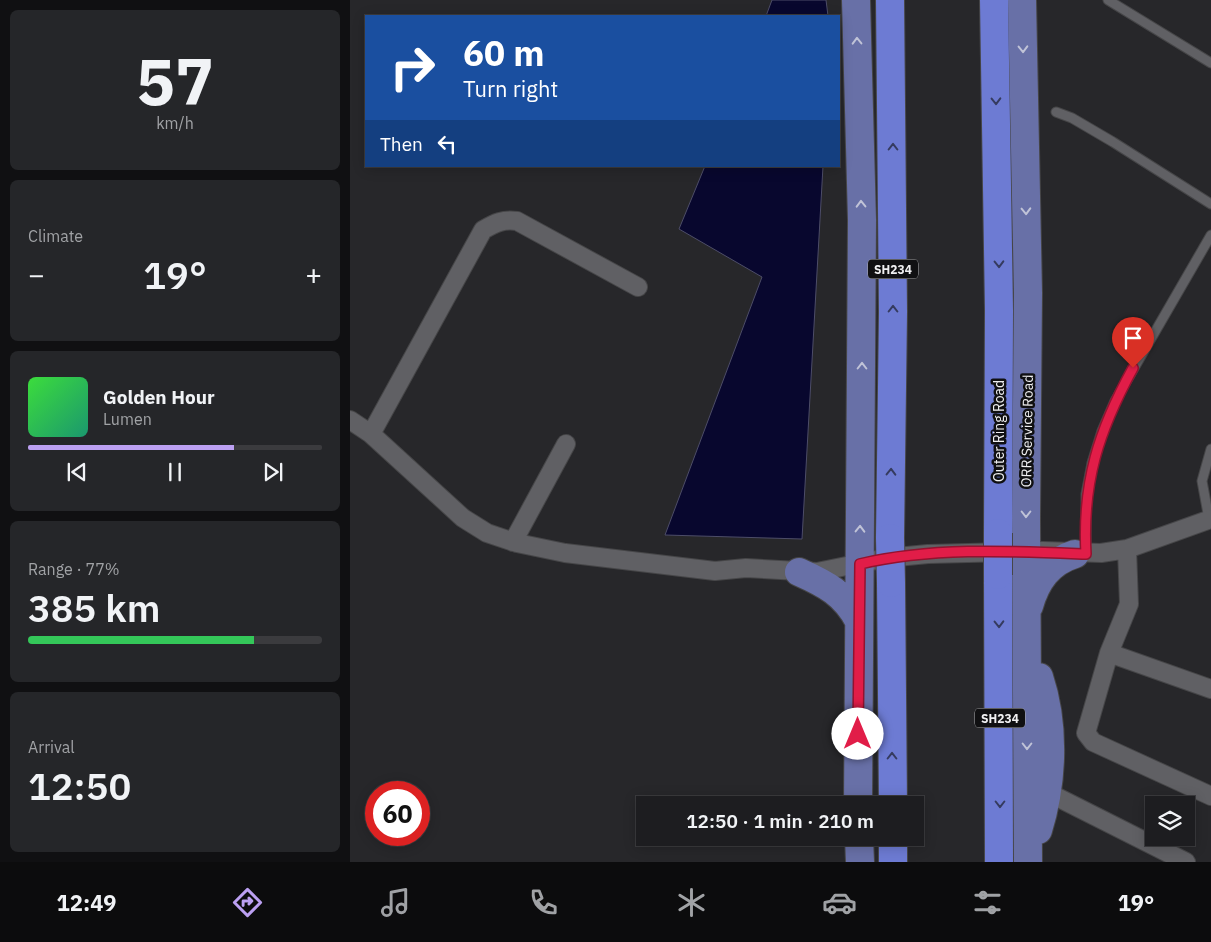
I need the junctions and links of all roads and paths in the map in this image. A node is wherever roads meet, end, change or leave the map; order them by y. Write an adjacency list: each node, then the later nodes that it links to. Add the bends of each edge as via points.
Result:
1 (856, 0): 20 (main road, one-way to 1, via 862,220)
2 (890, 0): 29 (highway, SH234, one-way to 2, bridge)
3 (994, 0): 36 (highway, Outer Ring Road / SH234, one-way to 36, bridge, via 999,302)
4 (1022, 0): 18 (main road, ORR Service Road, one-way to 18, via 1028,293)
5 (1108, 0): 6 (lane)
6 (1211, 63)
7 (1056, 112): 8 (lane, via 1092,129)
8 (1211, 204)
9 (1211, 235): 19 (lane, via 1119,393 1102,431 1086,494)
10 (638, 287): 12 (street, via 517,221 506,220 483,230)
11 (351, 424): 12 (street)
12 (371, 434): 16 (street, via 463,518 487,533)
13 (566, 444): 16 (street)
14 (1211, 449): 15 (lane, via 1202,481)
15 (1210, 519): 17 (street)
16 (513, 542): 21 (street, via 564,553 715,571 746,568)
17 (1128, 549): 19 (street); 25 (street, via 1129,604)
18 (1026, 551): 19 (street); 20 (street, via 905,555); 22 (main road, ORR Service Road)
19 (1080, 554): 22 (main road, via 1062,558 1043,573)
20 (860, 564): 21 (street); 23 (main road)
21 (799, 572): 23 (main road, via 841,595)
22 (1027, 613): 24 (main road, ORR Service Road)
23 (859, 621): 28 (main road)
24 (1027, 643): 27 (main road, via 1041,683 1049,730); 33 (main road, ORR Service Road, one-way to 33)
25 (1109, 653): 26 (street); 30 (street, via 1086,733 1088,738)
26 (1211, 689)
27 (1047, 792): 33 (main road); 37 (street)
28 (858, 796)
29 (893, 796)
30 (1211, 796)
31 (859, 846): 34 (main road)
32 (893, 846): 35 (highway)
33 (1028, 861)
34 (860, 862)
35 (893, 862)
36 (999, 862)
37 (1186, 862)

